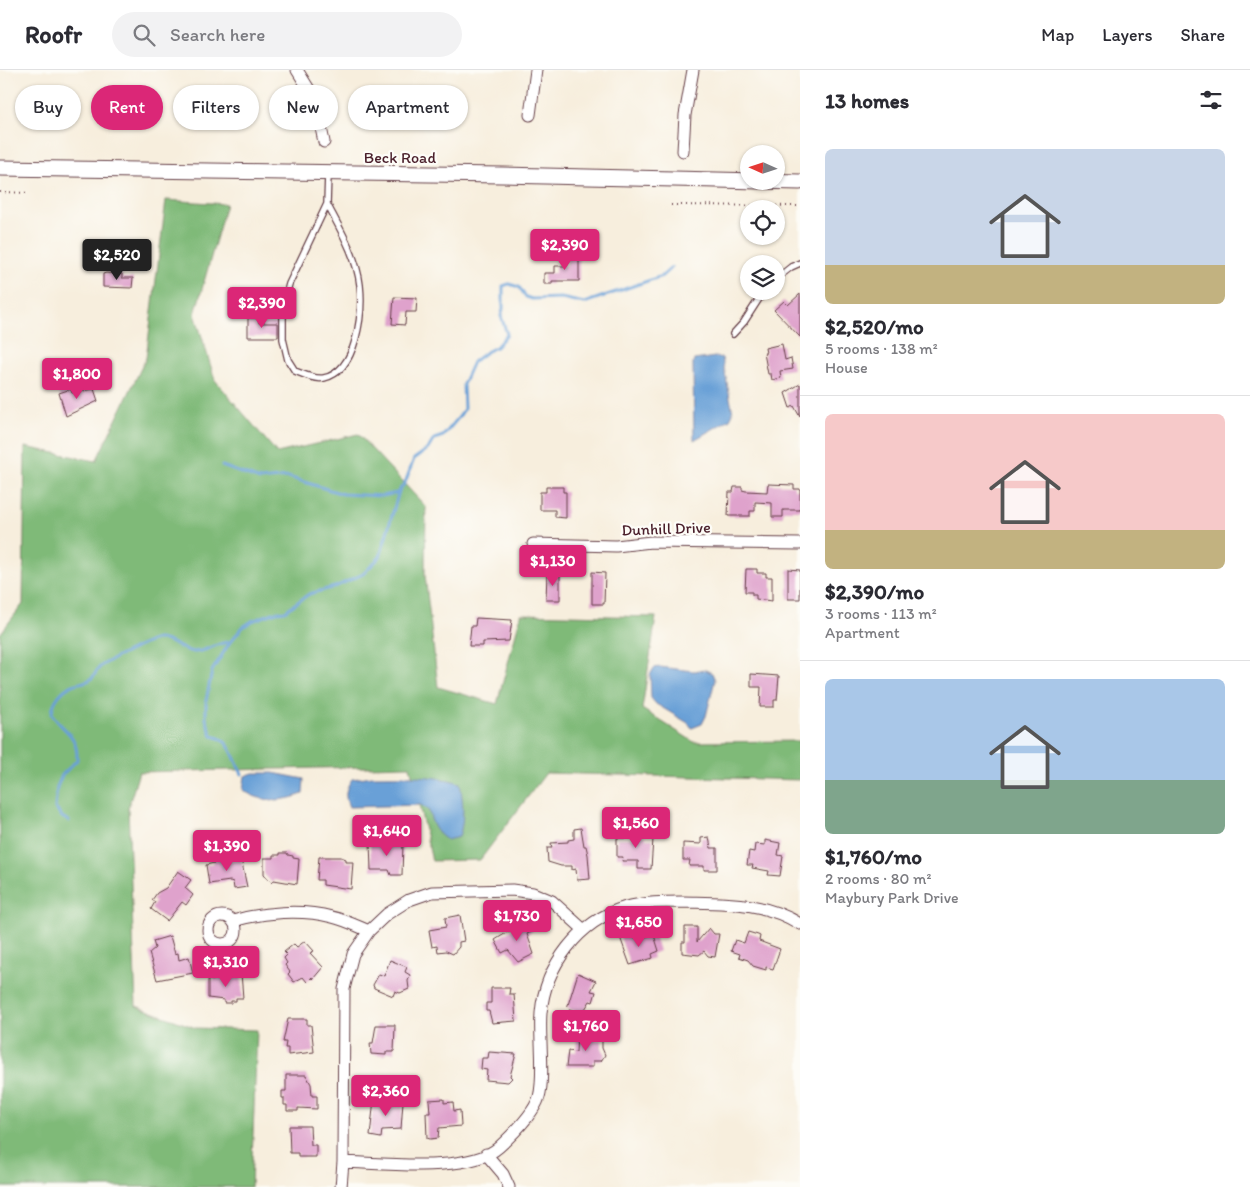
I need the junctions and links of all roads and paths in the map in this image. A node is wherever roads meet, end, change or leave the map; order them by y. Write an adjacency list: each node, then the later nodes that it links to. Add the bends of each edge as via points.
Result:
1 (297, 70): 5 (street, via 315,99)
2 (536, 70): 4 (street)
3 (693, 70): 6 (street)
4 (530, 115)
5 (324, 142)
6 (683, 151)
7 (0, 168): 8 (main road, Beck Road)
8 (328, 174): 9 (main road, Beck Road); 12 (lane)
9 (800, 182)
10 (0, 192): 11 (path)
11 (30, 193)
12 (327, 204): 12 (lane, via 289,284 282,324 288,360 295,371 324,378 337,373 353,351 360,309 360,285 350,251)
13 (671, 205): 14 (path)
14 (800, 206)
15 (800, 263): 16 (lane)
16 (785, 272)
17 (758, 300): 18 (lane)
18 (733, 334)
19 (533, 544): 20 (street, Dunhill Drive)
20 (800, 544)
21 (233, 921): 24 (street, via 266,914 318,914)
22 (800, 924): 23 (street, via 773,911 741,903 660,902 624,908)
23 (584, 930): 24 (street, via 552,901 533,893 512,890 432,892 387,914); 25 (street, via 565,950 545,991 540,1015 539,1097 530,1113 498,1148)
24 (368, 931): 26 (street, via 353,954 344,989)
25 (486, 1154): 26 (street, via 475,1160 450,1164); 28 (street, via 503,1174)
26 (343, 1162): 27 (street)
27 (341, 1187)
28 (509, 1187)

